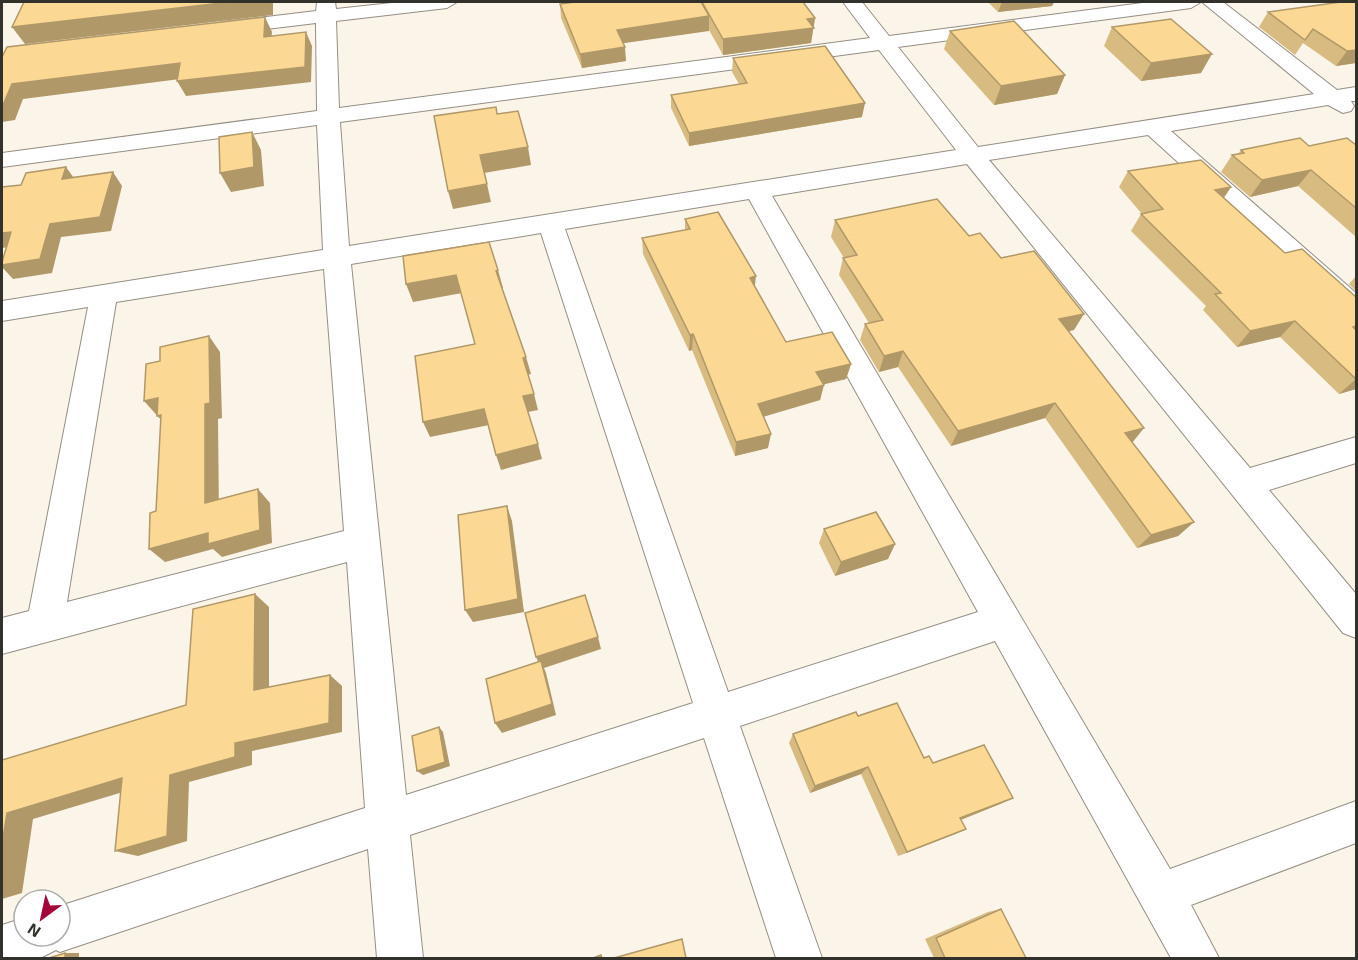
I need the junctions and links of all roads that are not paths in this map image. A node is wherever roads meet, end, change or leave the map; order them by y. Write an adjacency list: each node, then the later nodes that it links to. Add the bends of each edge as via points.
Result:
1 (447, 2): 5 (street)
2 (852, 2): 7 (street)
3 (1191, 2): 7 (street)
4 (1211, 2): 8 (street)
5 (326, 8): 6 (street); 9 (street)
6 (199, 31)
7 (882, 44): 9 (street); 12 (street)
8 (1345, 96): 10 (street); 11 (street)
9 (328, 117): 13 (street); 16 (street)
10 (1356, 117)
11 (1152, 126): 12 (street); 18 (street)
12 (971, 154): 14 (street); 21 (street)
13 (2, 160)
14 (756, 189): 15 (street); 23 (street)
15 (550, 223): 16 (street); 27 (street)
16 (337, 259): 17 (street); 22 (street)
17 (104, 294): 19 (street); 25 (street)
18 (1356, 308)
19 (2, 311)
20 (1356, 450): 21 (street)
21 (1244, 483): 24 (street)
22 (363, 542): 25 (street); 28 (street)
23 (1003, 621): 27 (street); 30 (street)
24 (1356, 621)
25 (45, 625): 26 (street)
26 (2, 636)
27 (717, 713): 28 (street); 33 (street)
28 (388, 822): 31 (street); 32 (street)
29 (1356, 822): 30 (street)
30 (1160, 895): 34 (street)
31 (72, 925)
32 (400, 958)
33 (799, 958)
34 (1196, 958)

